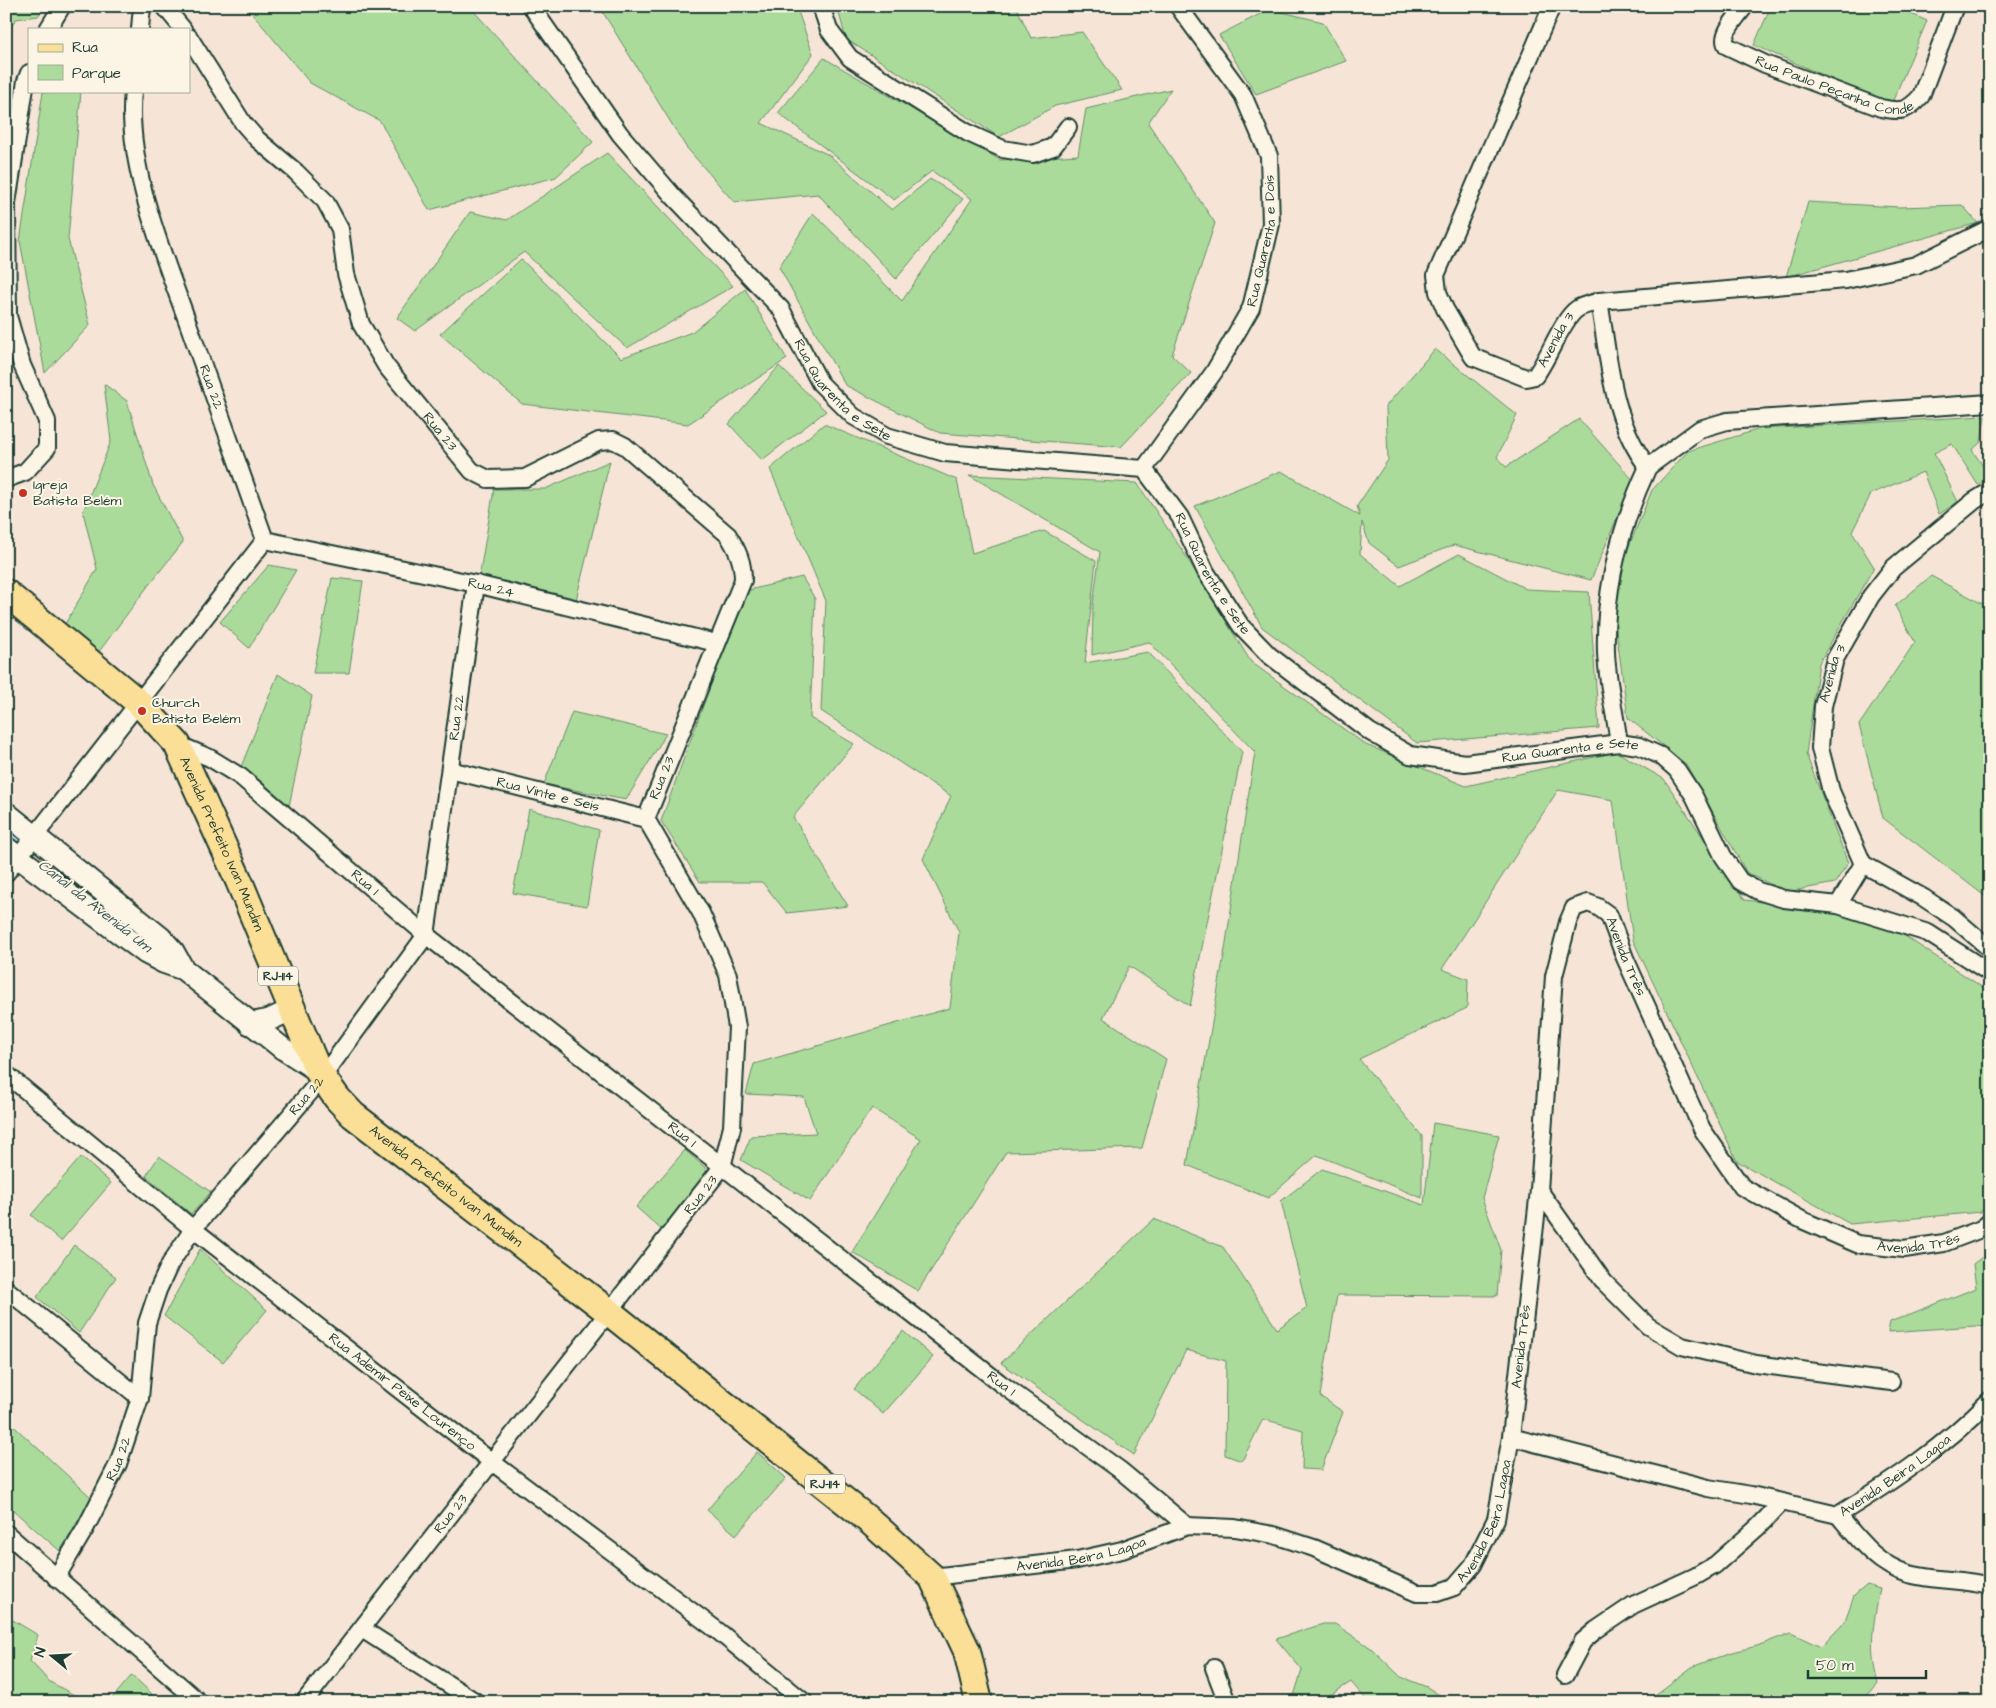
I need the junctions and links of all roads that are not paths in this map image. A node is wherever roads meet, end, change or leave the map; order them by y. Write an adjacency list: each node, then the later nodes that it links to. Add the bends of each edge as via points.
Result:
1 (62, 6): 10 (street)
2 (142, 6): 11 (street)
3 (164, 6): 12 (street)
4 (530, 6): 21 (street, Rua Quarenta e Sete, via 620,134 672,196 781,309 820,383 853,416 887,436 945,453)
5 (821, 6): 16 (street, via 828,30 850,58 968,132 1003,149 1032,154 1053,147)
6 (1178, 6): 21 (street, Rua Quarenta e Dois, via 1243,94 1269,156 1271,224 1251,308 1214,372)
7 (1552, 6): 18 (street, Avenida 3, via 1436,275 1438,292 1472,357 1526,378 1535,376 1541,368 1576,310)
8 (1745, 6): 9 (street, Rua Paulo Peçanha Conde, via 1725,35 1727,46 1880,108 1899,111 1912,106 1921,96)
9 (1955, 6)
10 (49, 28)
11 (140, 28)
12 (182, 28)
13 (190, 38): 27 (street, Rua 23, via 243,123 325,201 340,229 346,274 361,324 386,366 472,471 488,479 525,478 599,441 613,440 626,446 728,535 740,554 742,580)
14 (28, 76): 22 (street, via 7,203 8,316 22,366 47,421 47,448 25,472)
15 (133, 92): 24 (street, Rua 22, via 131,108 136,163 157,237)
16 (1068, 127)
17 (1990, 228): 18 (street, Avenida 3, via 1916,265 1846,280)
18 (1599, 301): 20 (street, via 1616,403 1636,452)
19 (1990, 403): 20 (street, via 1728,421 1700,429)
20 (1648, 466): 29 (street, via 1618,542 1610,588 1606,652)
21 (1144, 469): 29 (street, Rua Quarenta e Sete, via 1180,517 1206,572 1242,626 1269,655 1370,732 1410,755 1464,763)
22 (6, 479)
23 (1990, 491): 35 (street, Avenida 3, via 1893,568 1871,596 1835,659 1823,706 1820,748 1831,791)
24 (265, 540): 25 (street, Rua 24); 28 (street)
25 (476, 584): 27 (street, Rua 24); 31 (street, Rua 22)
26 (6, 593): 28 (main road, Avenida Prefeito Ivan Mundim / RJ-114)
27 (716, 643): 33 (street, Rua 23)
28 (139, 703): 30 (main road, Avenida Prefeito Ivan Mundim / RJ-114); 34 (street)
29 (1619, 743): 36 (street, Rua Quarenta e Sete, via 1639,746 1661,756 1677,770 1740,881 1784,899)
30 (178, 744): 37 (street, Rua 1, via 241,777); 40 (main road, Avenida Prefeito Ivan Mundim / RJ-114)
31 (450, 770): 33 (street, Rua Vinte e Seis); 37 (street, Rua 22)
32 (6, 813): 34 (street)
33 (646, 820): 44 (street, Rua 23, via 701,913 728,976 737,1027 732,1127)
34 (20, 851): 41 (street, via 161,938 183,969)
35 (1863, 864): 36 (street); 38 (street, via 1954,918)
36 (1838, 905): 39 (street, Rua Quarenta e Sete, via 1928,933)
37 (426, 935): 43 (street, Rua 22); 44 (street, Rua 1)
38 (1990, 949)
39 (1990, 973)
40 (293, 1009): 41 (street); 43 (main road, Avenida Prefeito Ivan Mundim / RJ-114)
41 (250, 1024): 43 (street)
42 (6, 1074): 47 (street, Rua Ademir Peixe Lourenço)
43 (320, 1074): 47 (street, Rua 22); 49 (main road, Avenida Prefeito Ivan Mundim / RJ-114, via 353,1115)
44 (722, 1167): 49 (street, Rua 23); 57 (street, Rua 1, via 1000,1383 1120,1470)
45 (1539, 1190): 46 (street, Avenida Três, via 1554,976 1574,908 1588,904 1609,915 1624,958 1702,1129 1742,1187 1802,1220 1858,1244 1904,1249 1944,1243 1981,1229); 50 (street, via 1604,1282 1648,1326 1682,1346 1756,1364); 53 (street, Avenida Três)
46 (1990, 1222)
47 (193, 1229): 51 (street, Rua 22, via 170,1264 147,1323); 54 (street, Rua Ademir Peixe Lourenço)
48 (6, 1289): 51 (street)
49 (609, 1312): 54 (street, Rua 23); 59 (main road, Avenida Prefeito Ivan Mundim / RJ-114, via 871,1522)
50 (1890, 1382)
51 (140, 1398): 60 (street, Rua 22, via 118,1464)
52 (1990, 1400): 56 (street, Avenida Beira Lagoa, via 1931,1454)
53 (1511, 1437): 55 (street, Avenida Beira Lagoa, via 1708,1488); 57 (street, Avenida Beira Lagoa, via 1496,1519 1473,1565 1454,1587 1437,1593 1417,1593 1314,1548 1274,1535 1235,1528)
54 (492, 1462): 62 (street, Rua 23); 68 (street, Rua Ademir Peixe Lourenço, via 718,1632)
55 (1782, 1502): 56 (street, Avenida Beira Lagoa); 64 (street, via 1715,1564 1633,1605 1596,1630 1583,1641)
56 (1838, 1515): 61 (street, via 1882,1562 1908,1574)
57 (1187, 1526): 59 (street, Avenida Beira Lagoa, via 1122,1550 1077,1560)
58 (6, 1533): 60 (street)
59 (932, 1577): 69 (main road, Avenida Prefeito Ivan Mundim / RJ-114, via 967,1651)
60 (56, 1578): 65 (street)
61 (1990, 1586)
62 (362, 1629): 66 (street, Rua 23); 67 (street)
63 (1214, 1668): 70 (street)
64 (1565, 1675)
65 (199, 1702)
66 (304, 1702)
67 (476, 1702)
68 (804, 1702)
69 (980, 1702)
70 (1227, 1702)

